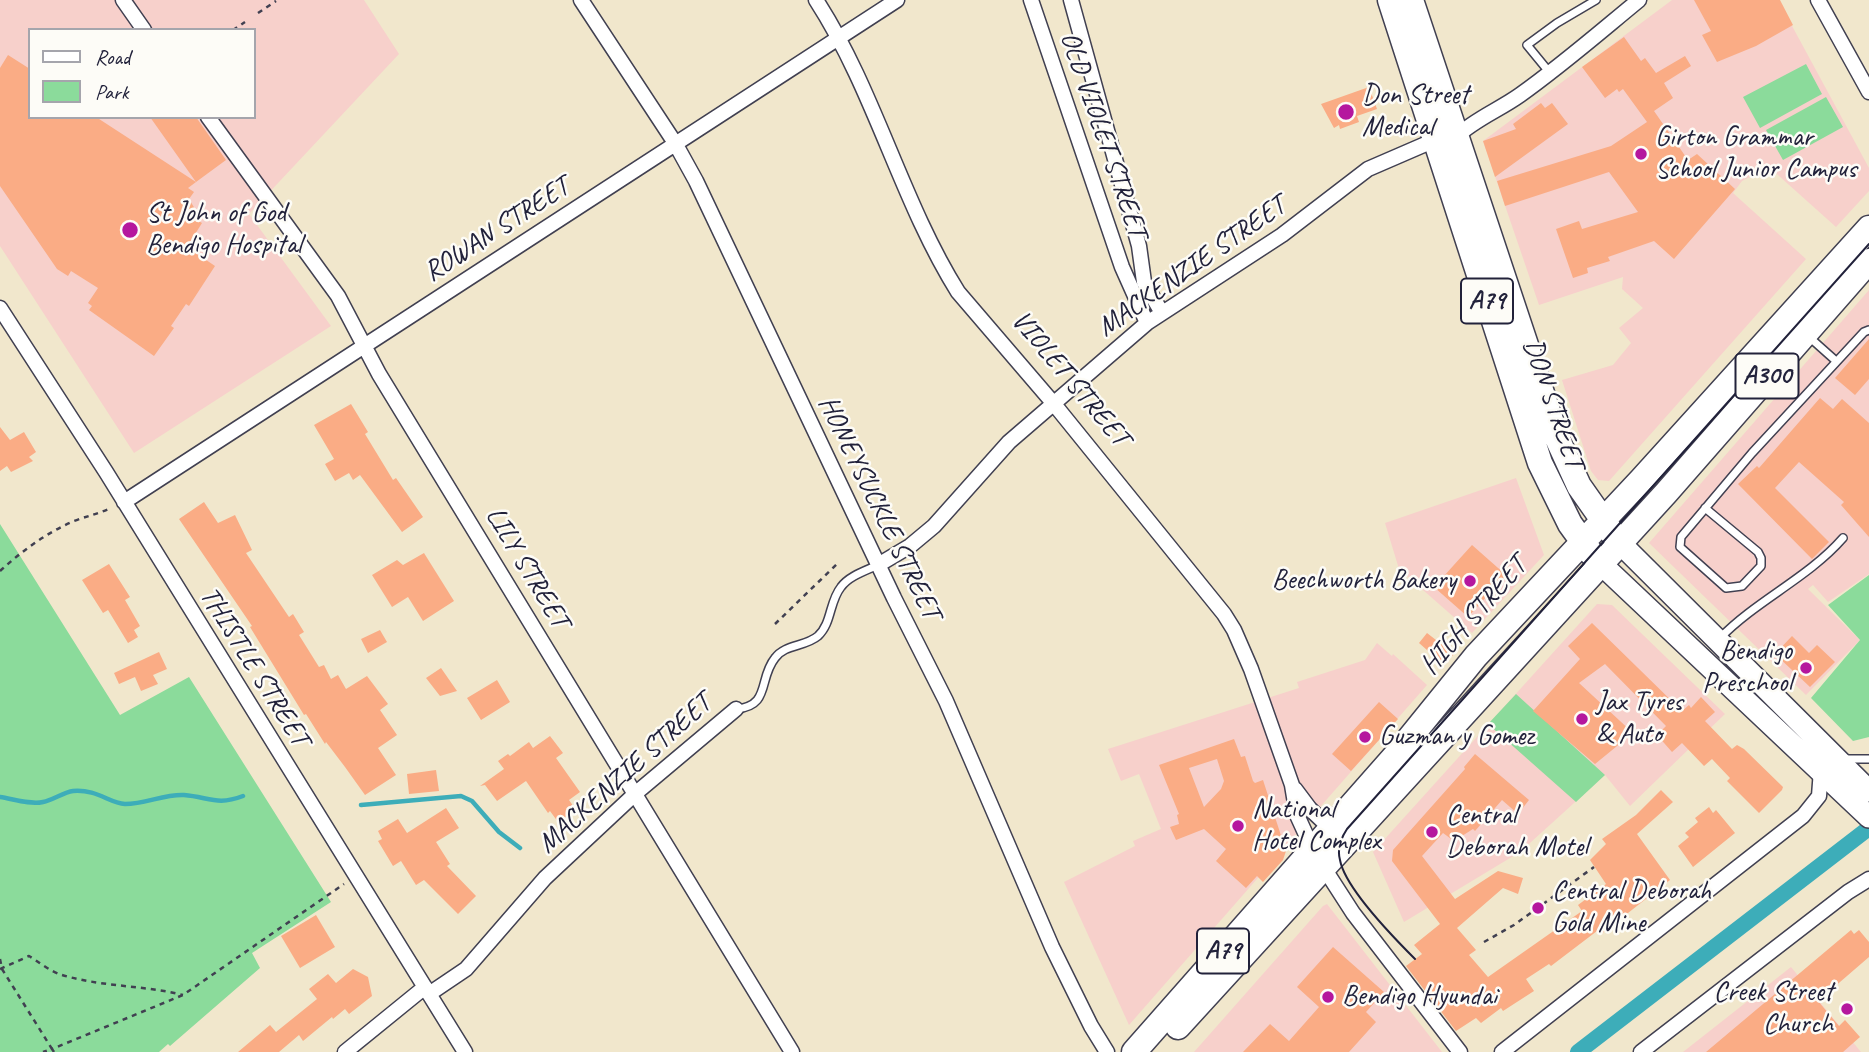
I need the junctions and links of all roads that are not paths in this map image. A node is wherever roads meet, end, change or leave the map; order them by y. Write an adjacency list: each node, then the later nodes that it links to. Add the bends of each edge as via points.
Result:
1 (122, 0): 12 (street)
2 (580, 0): 18 (street, HONEYSUCKLE STREET)
3 (816, 0): 13 (street, VIOLET STREET)
4 (897, 0): 13 (street, ROWAN STREET)
5 (1031, 0): 24 (street, OLD VIOLET STREET, via 1122,267)
6 (1071, 0): 23 (street, OLD VIOLET STREET, via 1139,246 1144,282)
7 (1390, 0): 17 (highway, DON STREET / A79)
8 (1411, 0): 17 (highway, DON STREET / A79)
9 (1596, 0): 14 (lane, via 1527,45)
10 (1639, 0): 14 (street, MACKENZIE STREET)
11 (1818, 0): 15 (street)
12 (143, 28)
13 (838, 38): 18 (street, ROWAN STREET); 29 (street, VIOLET STREET, via 947,275)
14 (1550, 73): 17 (street, MACKENZIE STREET)
15 (1869, 92)
16 (209, 119): 27 (street, LILY STREET, via 338,296)
17 (1448, 134): 19 (highway, DON STREET / A79); 23 (street, MACKENZIE STREET, via 1368,169 1282,235)
18 (675, 143): 27 (street, ROWAN STREET); 37 (street, HONEYSUCKLE STREET)
19 (1462, 191): 32 (highway, DON STREET / A79, via 1571,472); 34 (highway, DON STREET / A79, via 1540,463)
20 (1869, 228): 32 (highway, HIGH STREET / A300)
21 (1869, 261): 26 (highway, HIGH STREET / A300)
22 (0, 309): 30 (street, THISTLE STREET)
23 (1161, 313): 24 (street, MACKENZIE STREET)
24 (1147, 323): 29 (street, MACKENZIE STREET)
25 (1869, 330): 28 (lane)
26 (1805, 333): 28 (lane); 35 (highway, HIGH STREET / A300)
27 (365, 344): 30 (street, ROWAN STREET); 44 (street, LILY STREET, via 379,374)
28 (1836, 361): 31 (lane)
29 (1054, 404): 37 (street, MACKENZIE STREET, via 996,456 934,526); 43 (street, VIOLET STREET, via 1224,614 1251,669)
30 (124, 502): 49 (street, THISTLE STREET)
31 (1705, 508): 31 (lane, via 1681,537 1679,547 1726,588 1742,586 1760,566 1761,558)
32 (1602, 520): 34 (highway, HIGH STREET / A300); 35 (highway, A79)
33 (1843, 538): 38 (lane)
34 (1582, 542): 36 (highway, A79); 40 (highway, HIGH STREET / A79, via 1476,656)
35 (1619, 542): 36 (highway, HIGH STREET / A79); 38 (main road)
36 (1600, 563): 40 (highway, HIGH STREET / A79); 42 (main road)
37 (878, 565): 39 (lane, MACKENZIE STREET, via 843,584 820,634 780,652 757,701); 53 (street, HONEYSUCKLE STREET, via 946,701 1052,947)
38 (1717, 641): 42 (main road)
39 (736, 709): 44 (street, MACKENZIE STREET)
40 (1418, 747): 46 (highway, HIGH STREET / A79)
41 (1869, 759): 42 (lane)
42 (1828, 764): 45 (main road); 57 (street, via 1819,796 1803,816)
43 (1292, 785): 46 (street, VIOLET STREET); 47 (street, VIOLET STREET, via 1297,815)
44 (636, 793): 49 (street, MACKENZIE STREET, via 529,894 472,963 452,980); 52 (street, LILY STREET)
45 (1864, 803)
46 (1339, 836): 47 (highway, HIGH STREET / A79)
47 (1319, 859): 54 (highway, HIGH STREET / A79); 55 (highway, HIGH STREET / A79); 56 (street, VIOLET STREET, via 1353,913)
48 (1869, 879): 58 (street)
49 (427, 991): 50 (street, MACKENZIE STREET); 51 (street, THISTLE STREET)
50 (345, 1052)
51 (465, 1052)
52 (792, 1052)
53 (1107, 1052)
54 (1133, 1052)
55 (1155, 1052)
56 (1460, 1052)
57 (1502, 1052)
58 (1641, 1052)

